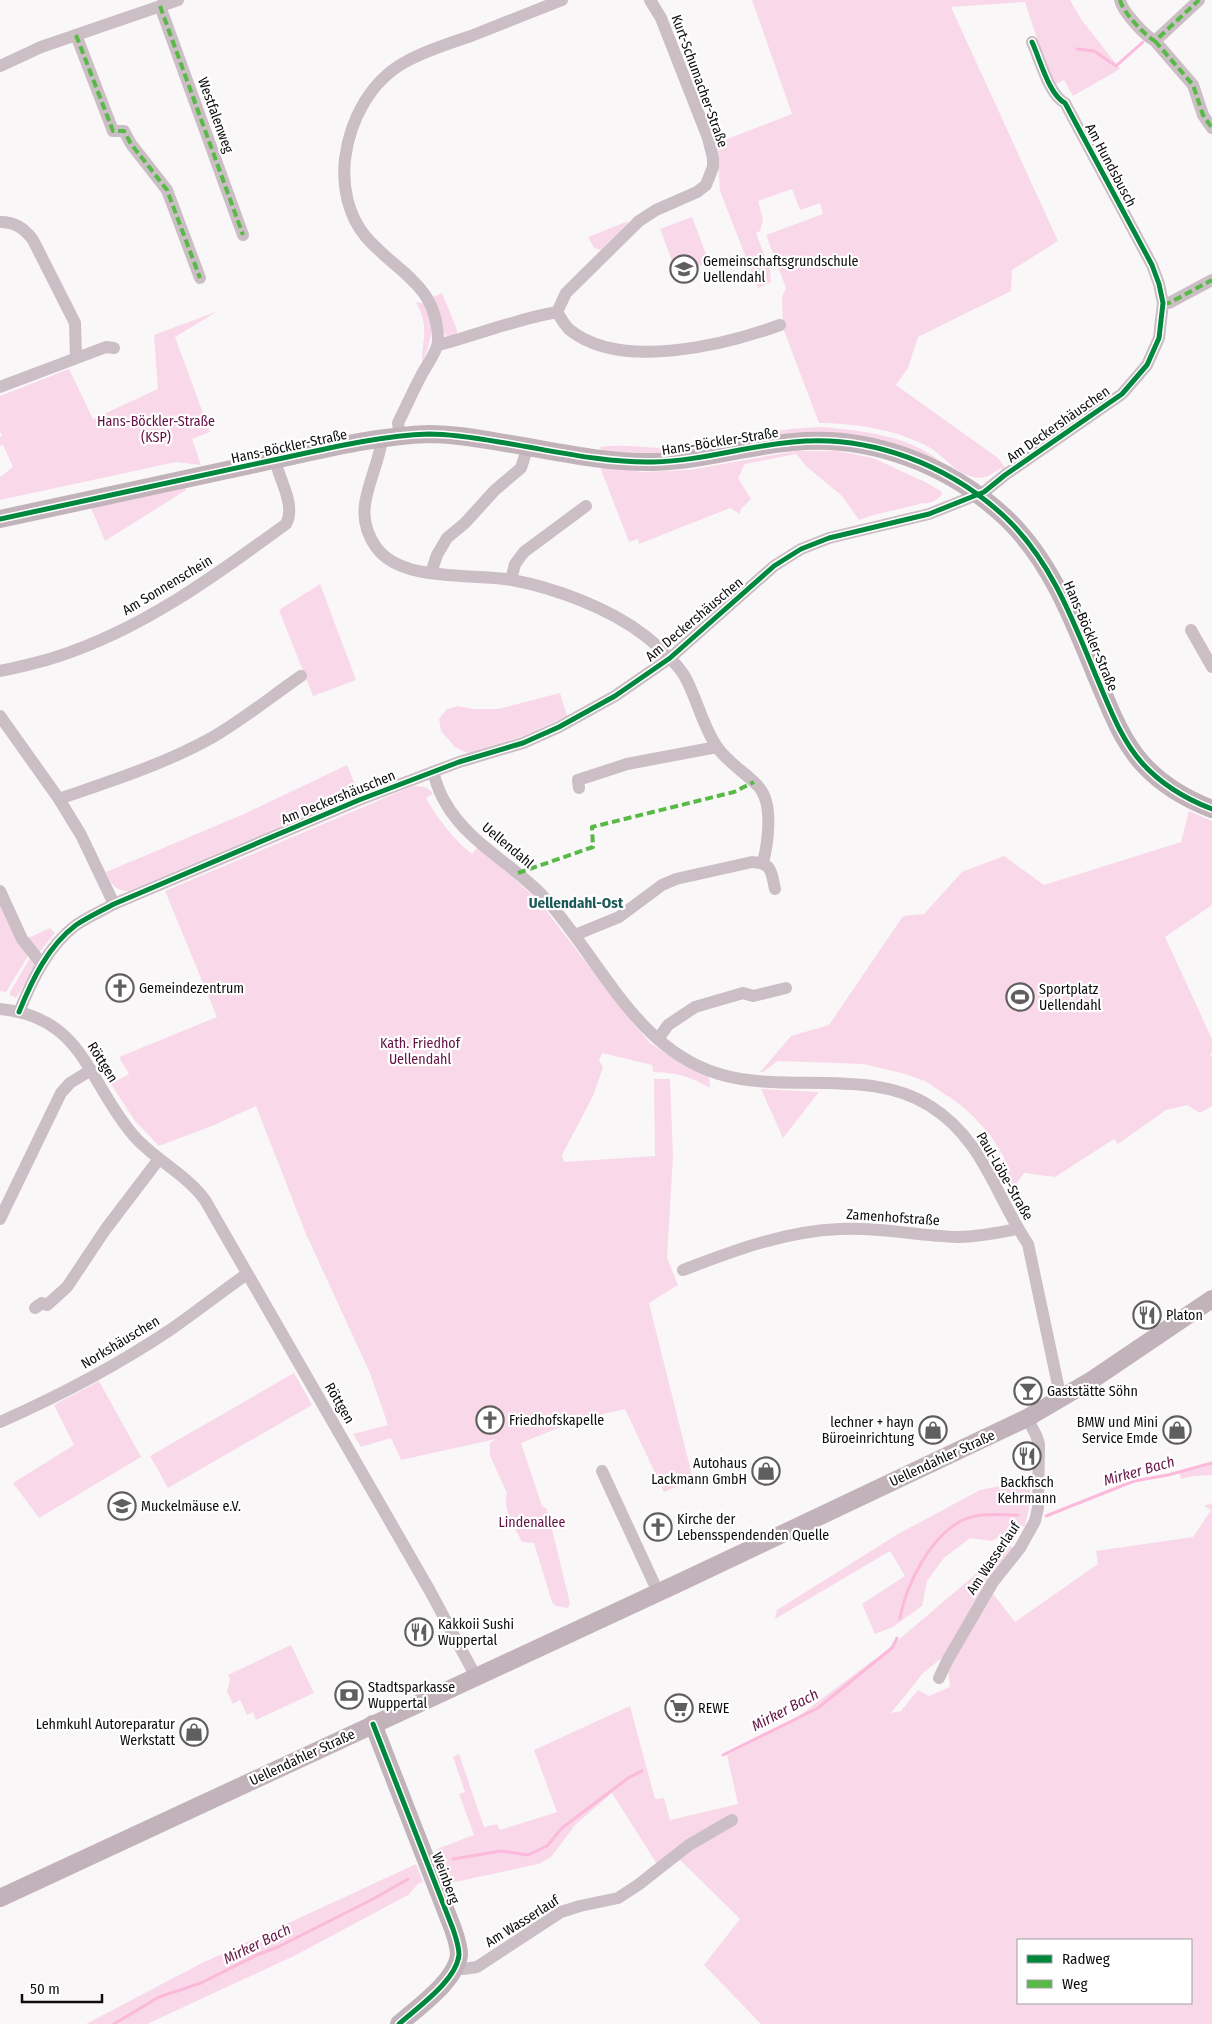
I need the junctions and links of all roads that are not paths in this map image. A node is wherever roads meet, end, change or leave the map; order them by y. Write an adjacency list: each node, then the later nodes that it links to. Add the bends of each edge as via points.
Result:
1 (178, 0): 6 (street)
2 (562, 0): 19 (street, via 407,61 379,82 366,97 352,128 345,163 346,190 352,213 367,238 424,292 436,320)
3 (650, 0): 17 (street, Kurt-Schumacher-Straße, via 661,18 708,138 713,158 710,175 697,192 656,210 640,221 566,293)
4 (1120, 0): 9 (street, via 1124,10)
5 (1199, 0): 9 (street)
6 (160, 6): 7 (street); 13 (street, Westfalenweg)
7 (76, 35): 10 (street); 14 (street, via 113,132 124,131 167,190)
8 (1032, 42): 16 (street, Am Hundsbusch, via 1053,91 1058,100 1065,103 1152,265)
9 (1155, 42): 11 (street, via 1193,85 1203,115)
10 (0, 66)
11 (1212, 128)
12 (0, 222): 21 (street, via 19,226 33,240 75,323)
13 (243, 235)
14 (200, 278)
15 (1212, 280): 16 (street)
16 (1163, 304): 27 (street, Am Deckershäuschen, via 1159,338 1146,365 1128,388)
17 (557, 312): 18 (street, via 569,330 583,339 626,351 658,352 706,345); 19 (street)
18 (780, 325)
19 (438, 345): 23 (street, via 398,423)
20 (114, 348): 21 (street, via 106,347)
21 (76, 358): 22 (street)
22 (0, 387)
23 (400, 437): 24 (street, Hans-Böckler-Straße); 25 (street, Hans-Böckler-Straße, via 432,434)
24 (382, 439): 29 (street, Hans-Böckler-Straße); 30 (street, via 380,456 363,506 366,529 376,548 392,561 412,570)
25 (528, 446): 27 (street, Hans-Böckler-Straße, via 652,462 691,459 794,441 848,442 923,464); 30 (street, via 521,468 447,538)
26 (278, 470): 35 (street, Am Sonnenschein, via 290,518 236,561 183,596 112,635 56,657)
27 (977, 495): 33 (street, Am Deckershäuschen, via 929,514 834,536 801,549 774,566); 42 (street, Hans-Böckler-Straße, via 1008,520 1054,579 1115,720 1142,763 1182,796)
28 (586, 506): 31 (street, via 524,552 515,564)
29 (0, 519)
30 (431, 573): 31 (street)
31 (511, 580): 33 (street, via 553,591 614,615)
32 (1191, 630): 34 (street)
33 (670, 658): 38 (street, via 684,675); 39 (street, Am Deckershäuschen, via 615,696 559,727 523,743)
34 (1212, 667)
35 (0, 671)
36 (301, 676): 41 (street, via 192,748)
37 (0, 716): 41 (street)
38 (717, 747): 40 (street, via 628,764 578,780); 43 (street, via 765,795 768,841)
39 (433, 772): 46 (street, Am Deckershäuschen); 47 (street, Uellendahl, via 444,801 460,822 531,884)
40 (579, 788)
41 (59, 799): 46 (street, via 81,835)
42 (1212, 809)
43 (763, 863): 44 (street, via 771,870); 47 (street, via 752,862 662,885 620,917)
44 (775, 889)
45 (0, 891): 48 (street, via 22,939)
46 (114, 904): 48 (street, Am Deckershäuschen, via 76,925)
47 (574, 935): 52 (street, Uellendahl, via 643,1026)
48 (42, 964): 51 (street, Am Deckershäuschen)
49 (786, 988): 52 (street, via 754,996 743,993 695,1007 668,1025)
50 (0, 1009): 51 (street, Röttgen)
51 (19, 1012): 53 (street, Röttgen, via 64,1034)
52 (658, 1039): 54 (street, Uellendahl, via 682,1057)
53 (91, 1070): 55 (street, Röttgen, via 118,1116); 56 (street, via 61,1093)
54 (717, 1074): 57 (street, Paul-Löbe-Straße, via 748,1080 884,1088 928,1104 946,1116 978,1153)
55 (160, 1159): 59 (street, Röttgen, via 205,1200); 61 (street, via 105,1230 67,1287 48,1305 42,1303)
56 (0, 1219)
57 (1018, 1229): 58 (street, Zamenhofstraße, via 957,1237 884,1229 803,1233 726,1253); 62 (street, Paul-Löbe-Straße, via 1028,1244)
58 (682, 1270)
59 (247, 1274): 64 (street, Norkshäuschen, via 169,1330 103,1370); 67 (street, Röttgen)
60 (1212, 1299): 62 (street, Uellendahler Straße)
61 (35, 1308)
62 (1061, 1399): 63 (street, Uellendahler Straße)
63 (1027, 1418): 66 (street, Uellendahler Straße); 68 (street, Am Wasserlauf, via 1038,1444 1035,1521 1020,1548 993,1582)
64 (0, 1422)
65 (602, 1471): 66 (street)
66 (658, 1592): 67 (street, Uellendahler Straße)
67 (476, 1677): 69 (street, Uellendahler Straße)
68 (939, 1678)
69 (373, 1724): 71 (street, Uellendahler Straße); 72 (street, Weinberg, via 453,1929 459,1949)
70 (732, 1820): 72 (street, Am Wasserlauf, via 689,1845 618,1898 562,1912 477,1967 463,1969)
71 (0, 1898)
72 (456, 1966): 73 (street, via 450,1979)
73 (399, 2024)

